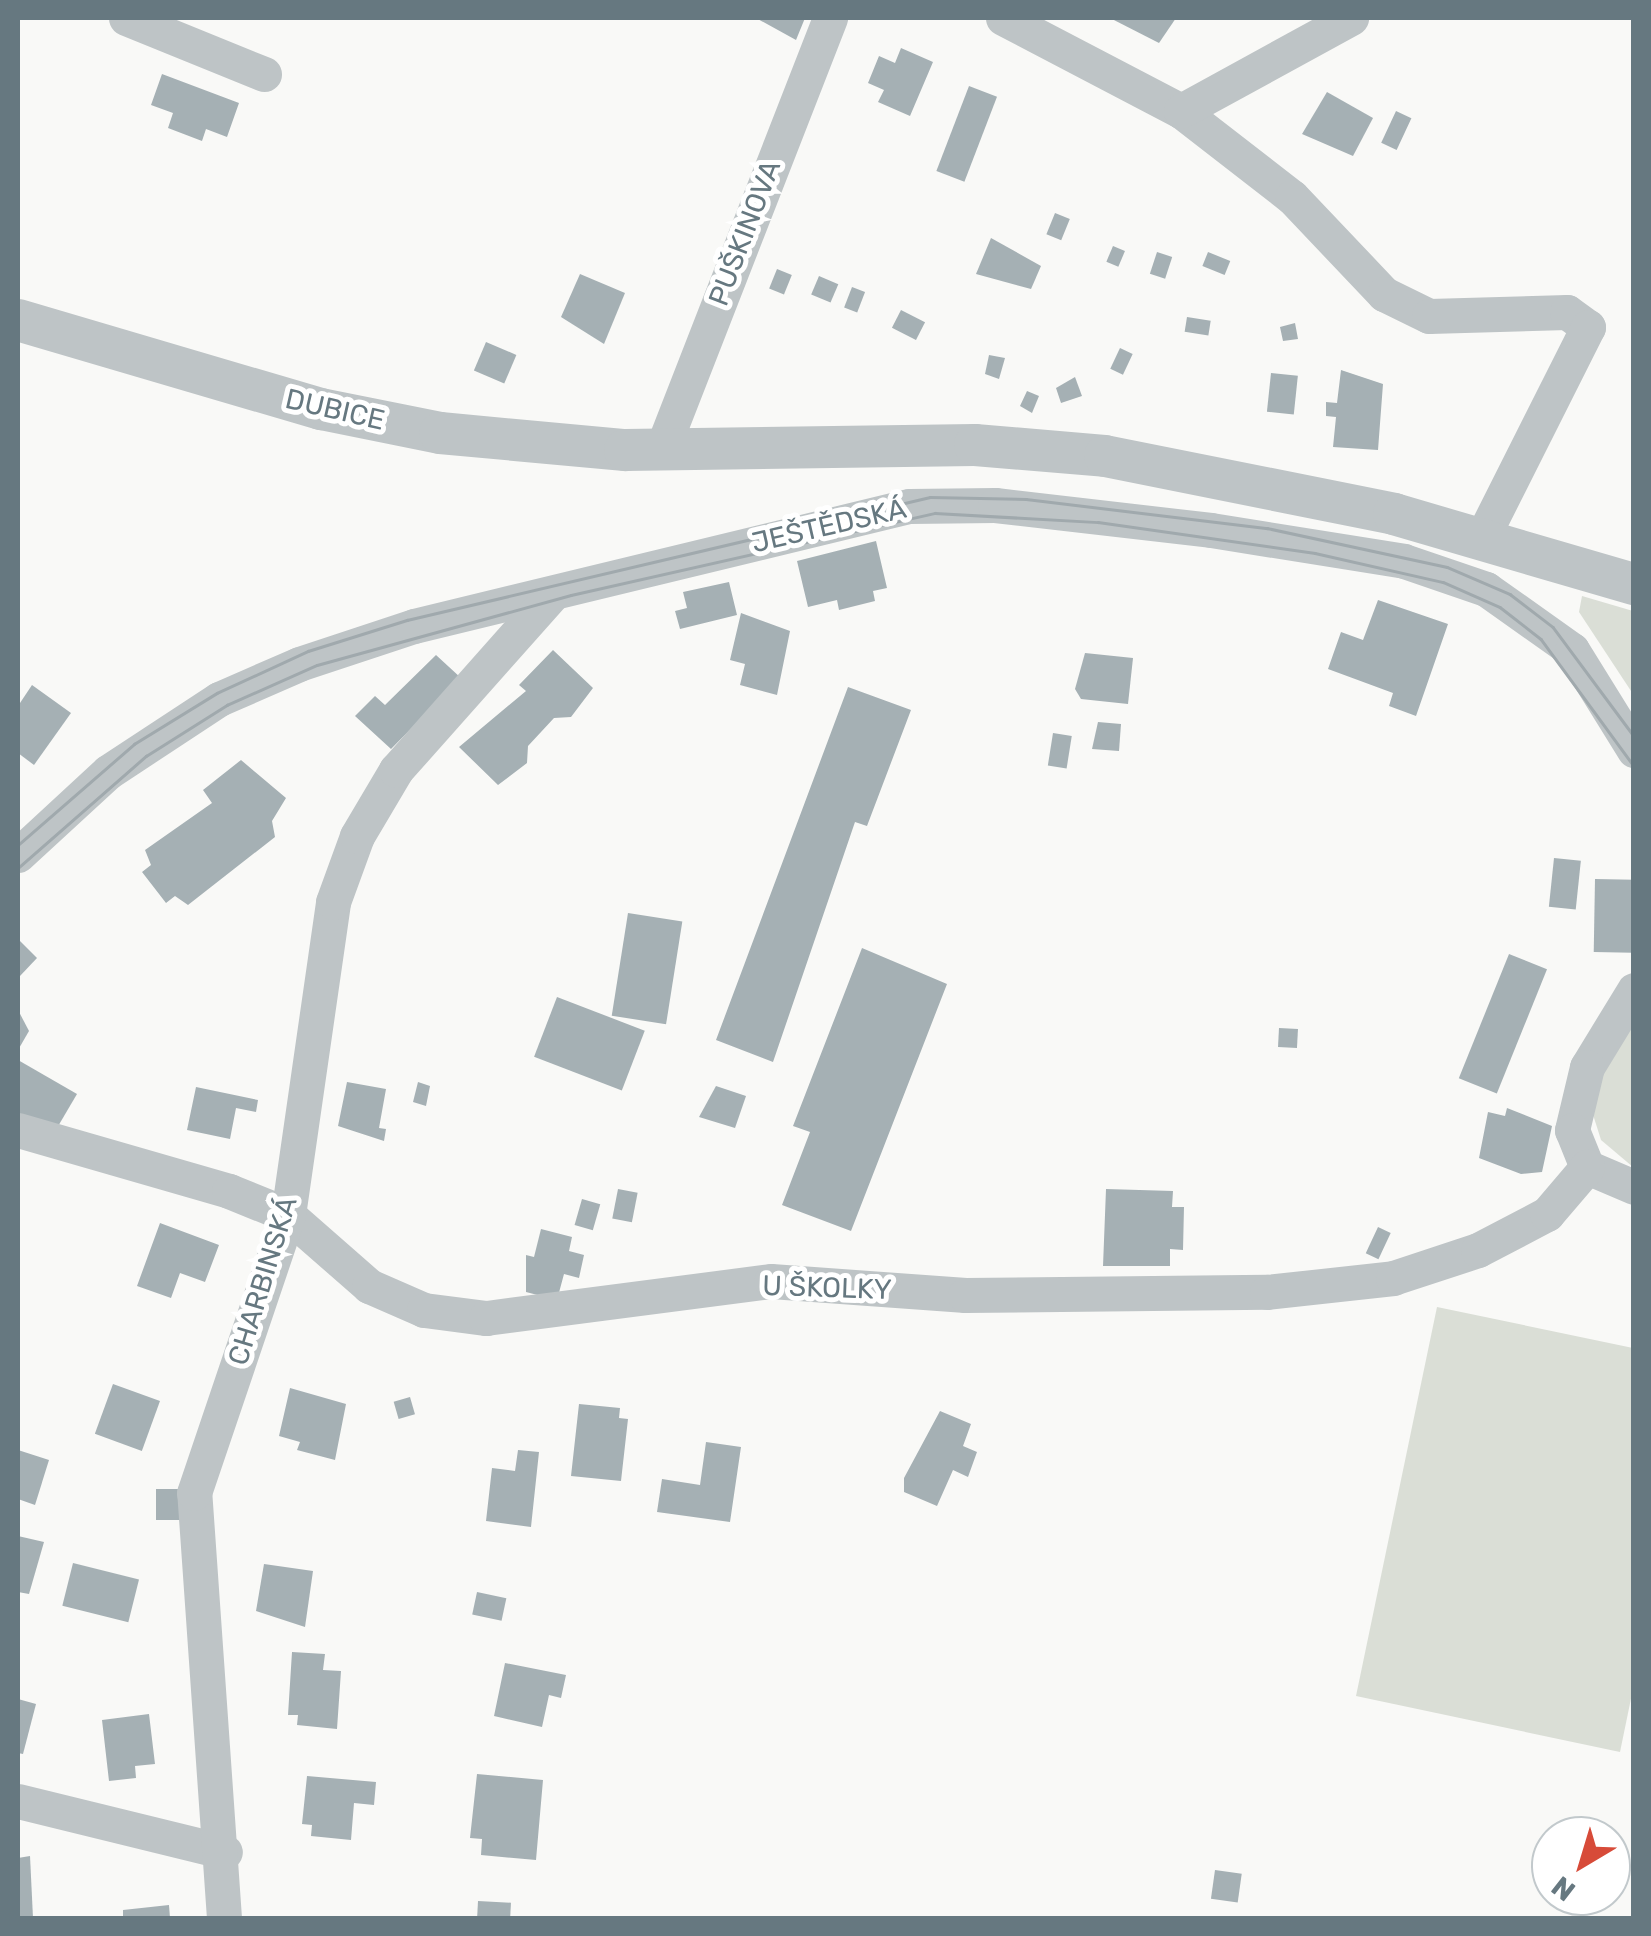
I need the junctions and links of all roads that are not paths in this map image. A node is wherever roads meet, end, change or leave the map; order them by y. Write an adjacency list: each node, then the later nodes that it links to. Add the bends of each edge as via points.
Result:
1 (126, 18): 5 (street)
2 (830, 18): 8 (street, PUŠKINOVA)
3 (1003, 18): 6 (street)
4 (1351, 18): 6 (street)
5 (264, 74)
6 (1180, 111): 9 (street, via 1292,197 1384,294 1429,316 1566,312 1588,326)
7 (18, 320): 8 (street, DUBICE, via 321,409 440,433)
8 (662, 450): 9 (street, via 975,444 1105,456)
9 (1482, 538): 10 (street)
10 (1634, 584)
11 (552, 594): 12 (street, JEŠTĚDSKÁ, via 909,506 995,505 1211,530 1404,561 1486,589 1572,650); 13 (street, JEŠTĚDSKÁ, via 414,626 220,699 108,772); 18 (street, CHARBINSKÁ, via 396,770 356,836 318,977)
12 (1634, 750)
13 (18, 855)
14 (1634, 990): 16 (street, via 1587,1067 1572,1130)
15 (18, 1130): 18 (street, U ŠKOLKY)
16 (1587, 1167): 17 (street); 18 (street, U ŠKOLKY, via 1547,1214 1478,1250 1393,1278 1267,1292 965,1295 771,1281 486,1318 424,1310 370,1286)
17 (1634, 1187)
18 (288, 1215): 20 (street, CHARBINSKÁ, via 194,1492)
19 (18, 1801): 20 (street)
20 (225, 1852): 21 (street, CHARBINSKÁ)
21 (224, 1918)

